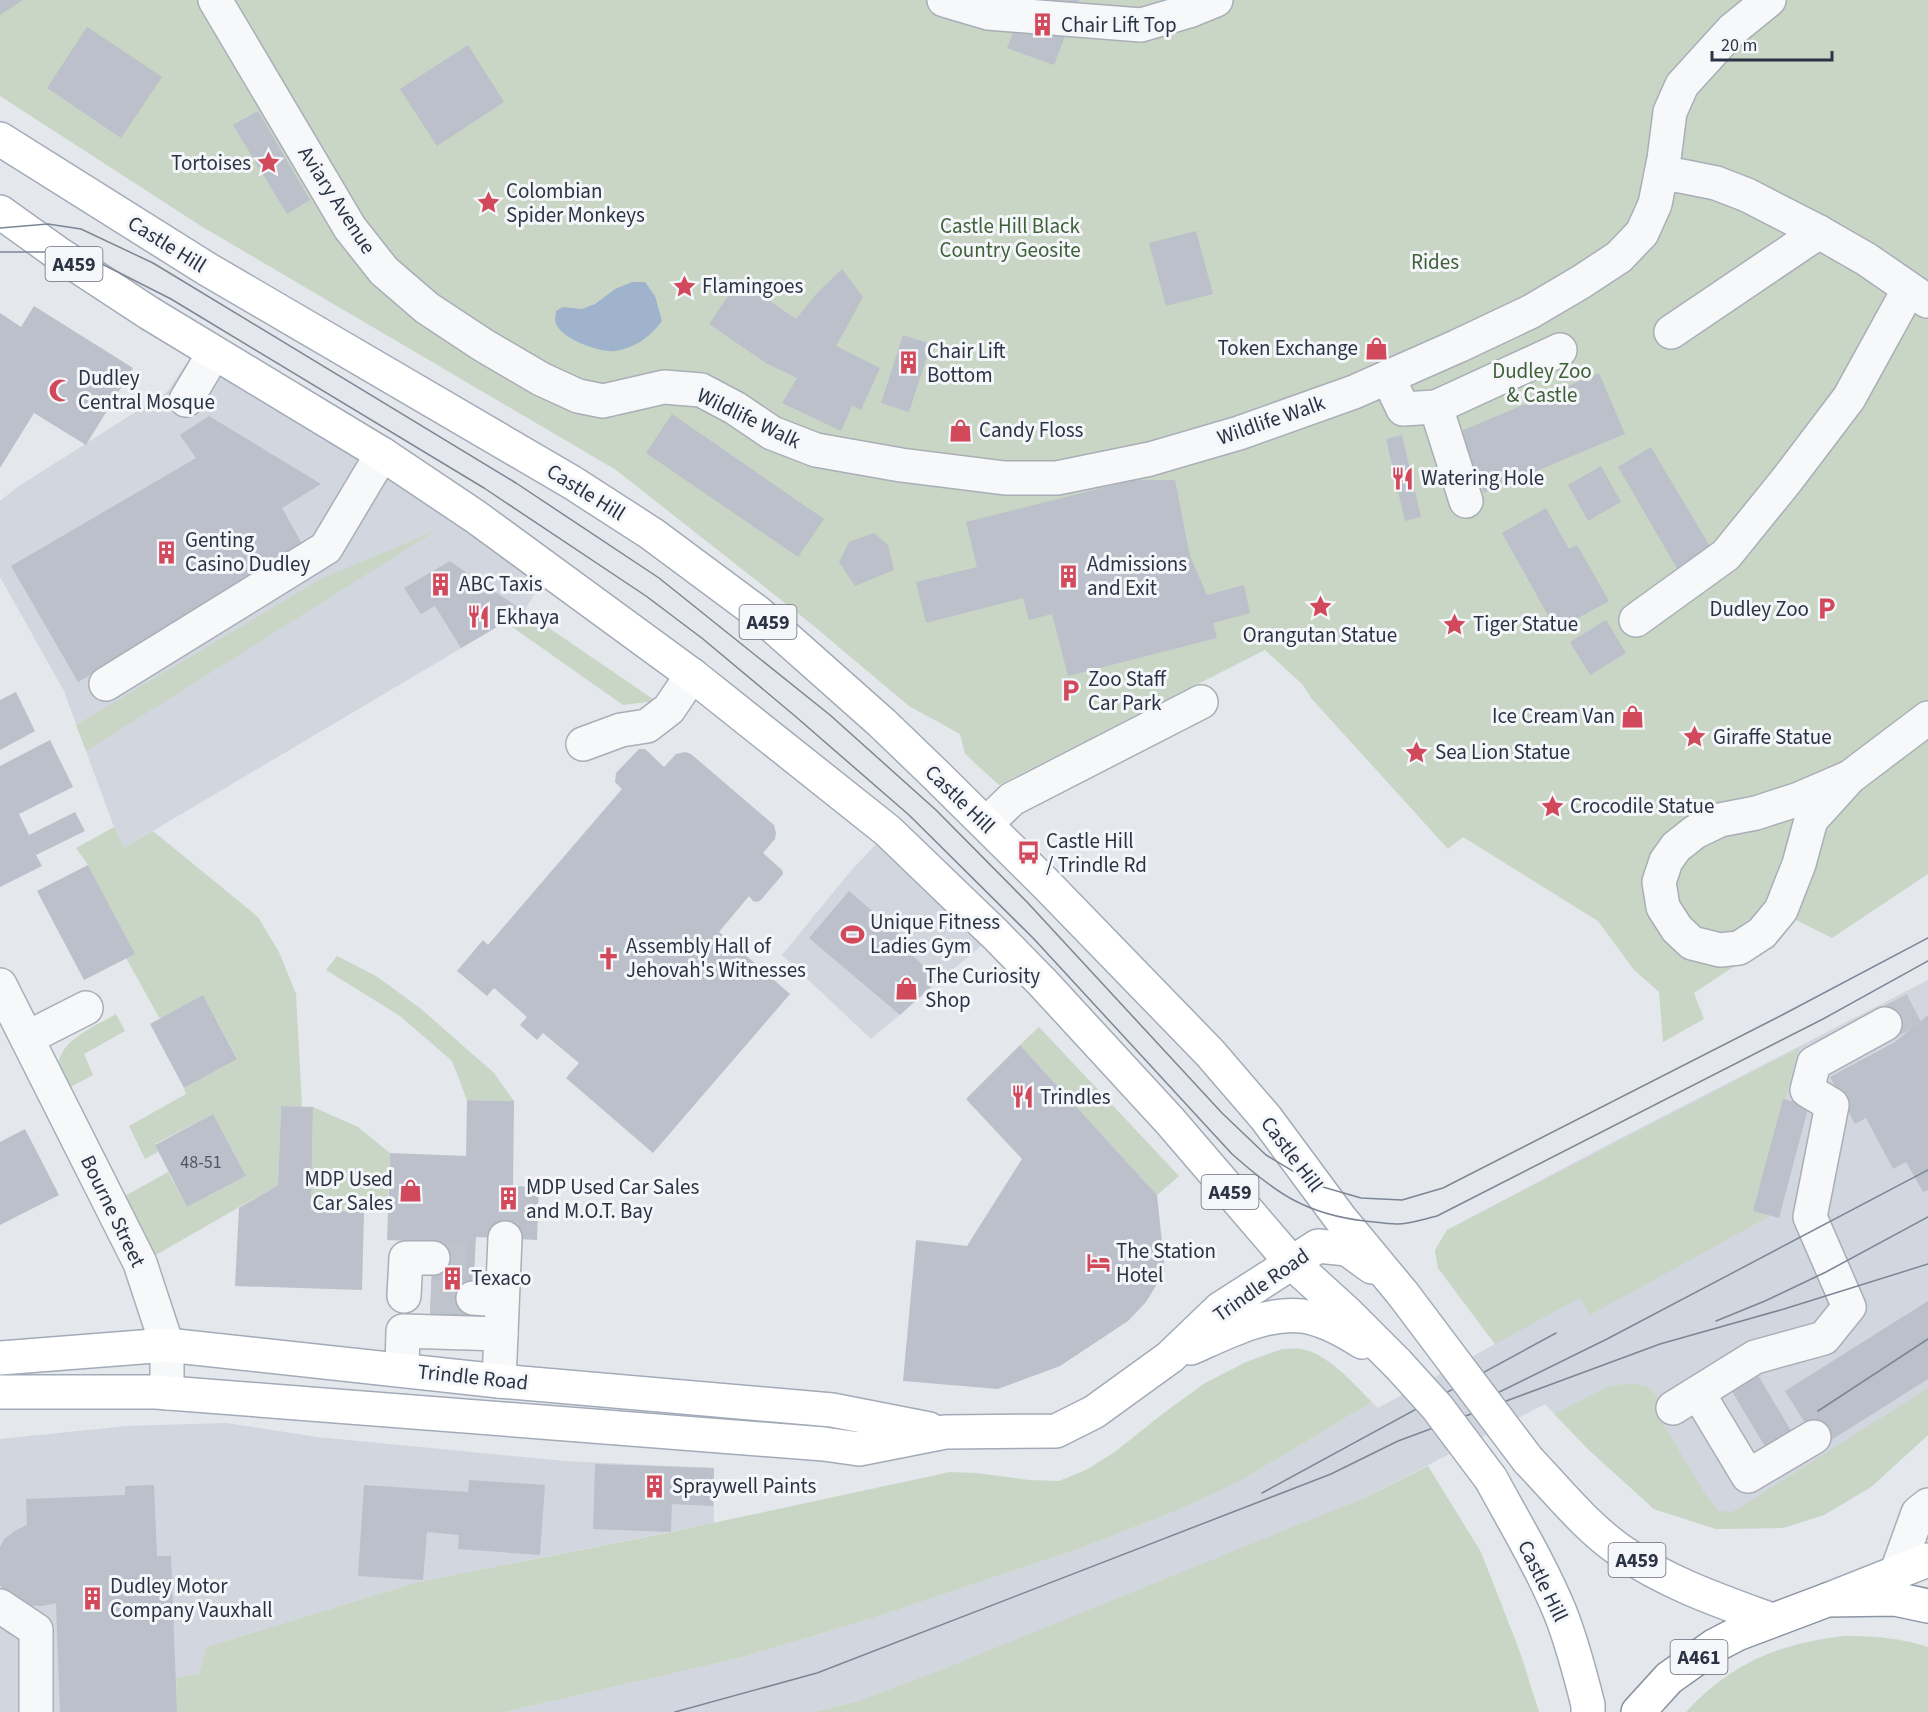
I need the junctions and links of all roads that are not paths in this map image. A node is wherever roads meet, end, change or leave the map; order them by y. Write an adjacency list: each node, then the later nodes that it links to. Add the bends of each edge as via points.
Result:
1 (215, 0): 15 (street, Aviary Avenue, via 350,228 384,271 427,308 483,345 541,379 578,396)
2 (944, 0): 3 (street, via 988,13 1141,25)
3 (1216, 0)
4 (1769, 0): 6 (street, Wildlife Walk, via 1732,30 1682,85 1670,112)
5 (0, 139): 26 (main road, Castle Hill / A459, via 207,269 474,424 652,534 757,612 890,730)
6 (1661, 174): 8 (street, via 1716,183); 13 (street, Wildlife Walk, via 1655,204 1642,232 1619,257 1530,312)
7 (0, 212): 12 (main road, A459)
8 (1819, 232): 9 (street); 10 (street)
9 (1918, 296): 19 (street, via 1849,398 1725,555)
10 (1671, 332)
11 (1560, 350): 16 (street)
12 (214, 353): 14 (street); 17 (main road, A459)
13 (1388, 377): 15 (street, Wildlife Walk, via 1239,433 1150,459 1057,477 1005,478 816,450 772,433 700,390 664,387); 16 (street, via 1403,409)
14 (186, 400)
15 (603, 401)
16 (1436, 407): 18 (street)
17 (382, 454): 20 (main road, A459, via 550,569); 21 (street, via 326,548)
18 (1466, 501)
19 (1636, 620)
20 (692, 675): 24 (street, via 669,709 647,726 621,730); 33 (main road, A459, via 888,831 995,934 1170,1121)
21 (106, 684)
22 (1201, 702): 26 (street, via 1012,799)
23 (1928, 717): 25 (street)
24 (583, 744)
25 (1850, 777): 25 (street, via 1799,799 1720,820 1676,847 1659,882 1663,907 1677,930 1692,943 1720,950 1739,948 1762,933 1781,910 1811,820)
26 (986, 824): 34 (main road, Castle Hill / A459, via 1209,1053 1266,1118)
27 (0, 985): 30 (street, Bourne Street)
28 (86, 1008): 30 (street)
29 (1885, 1024): 47 (street, via 1814,1063 1807,1090 1832,1105 1810,1217 1849,1307 1824,1338 1755,1357 1686,1401 1748,1476)
30 (27, 1038): 38 (street, Bourne Street, via 140,1263)
31 (415, 1252): 35 (street, via 418,1296)
32 (495, 1253): 37 (street, via 488,1299)
33 (1291, 1262): 34 (main road, Trindle Road, via 1318,1245 1347,1248); 36 (main road, A459); 40 (main road, Trindle Road, via 1220,1309)
34 (1397, 1287): 54 (main road, Castle Hill / A459, bridge, via 1528,1460 1598,1533 1621,1551 1697,1593)
35 (403, 1330): 37 (street); 42 (street)
36 (1354, 1330): 40 (main road, Trindle Road, via 1303,1316 1274,1317); 41 (main road, Trindle Road)
37 (501, 1334): 43 (street)
38 (167, 1345): 39 (main road, Trindle Road); 42 (main road, Trindle Road); 45 (street, Bourne Street)
39 (0, 1358)
40 (1170, 1358): 46 (main road, Trindle Road, via 1094,1412 1056,1431)
41 (1398, 1364): 56 (main road, Castle Hill, bridge, via 1437,1407 1491,1479 1560,1612 1577,1659)
42 (402, 1369): 43 (main road, Trindle Road)
43 (498, 1381): 46 (main road, Trindle Road, via 832,1410)
44 (0, 1392): 45 (main road, Trindle Road)
45 (167, 1393): 46 (main road, Trindle Road, via 860,1449)
46 (945, 1432)
47 (1814, 1437)
48 (1928, 1505): 50 (street, via 1918,1513)
49 (1928, 1560): 50 (main road)
50 (1897, 1571): 51 (main road)
51 (1827, 1600): 53 (main road, A461, via 1896,1599); 54 (main road, A461)
52 (0, 1606): 55 (street, via 36,1630)
53 (1928, 1606)
54 (1772, 1620): 57 (main road, A461, via 1704,1653 1669,1678)
55 (44, 1693)
56 (1588, 1712)
57 (1638, 1712)

